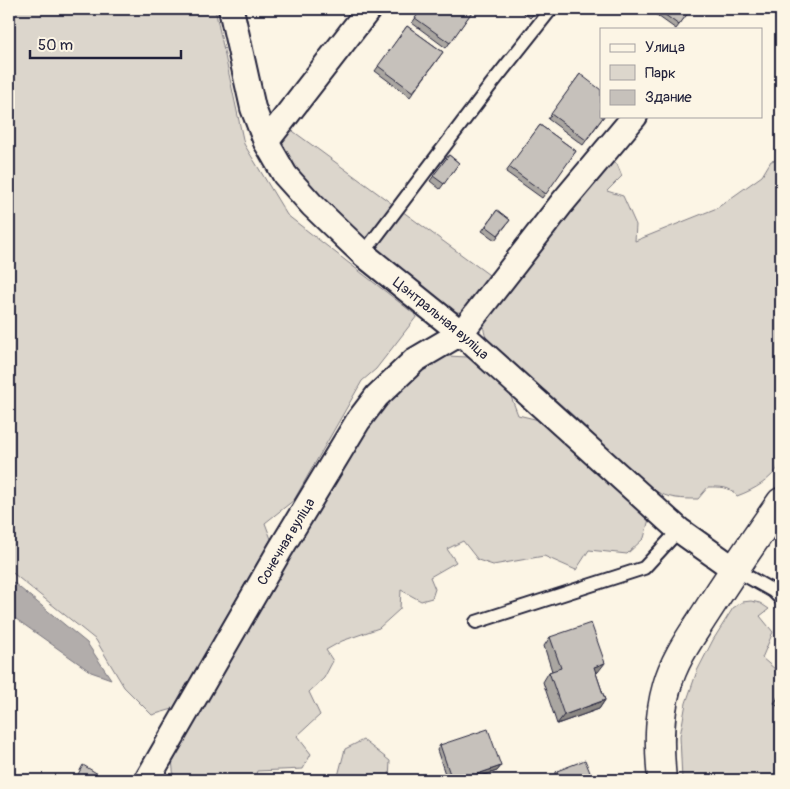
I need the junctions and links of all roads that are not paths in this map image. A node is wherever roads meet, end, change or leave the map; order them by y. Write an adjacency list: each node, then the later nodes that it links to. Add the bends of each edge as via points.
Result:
1 (231, 9): 5 (street, Цэнтральная вуліца, via 253,108)
2 (369, 9): 5 (street)
3 (551, 9): 6 (lane)
4 (633, 118): 7 (street)
5 (266, 142): 6 (street, Цэнтральная вуліца, via 298,190)
6 (364, 254): 7 (street, Цэнтральная вуліца)
7 (461, 333): 9 (street, Цэнтральная вуліца); 13 (street, Сонечная вуліца, via 415,360 377,396 358,420)
8 (781, 502): 10 (main road)
9 (679, 530): 10 (street, Цэнтральная вуліца); 12 (lane, via 644,568)
10 (734, 569): 11 (lane); 14 (main road, via 678,656 667,685 659,747)
11 (781, 599)
12 (476, 622)
13 (147, 780)
14 (662, 780)

